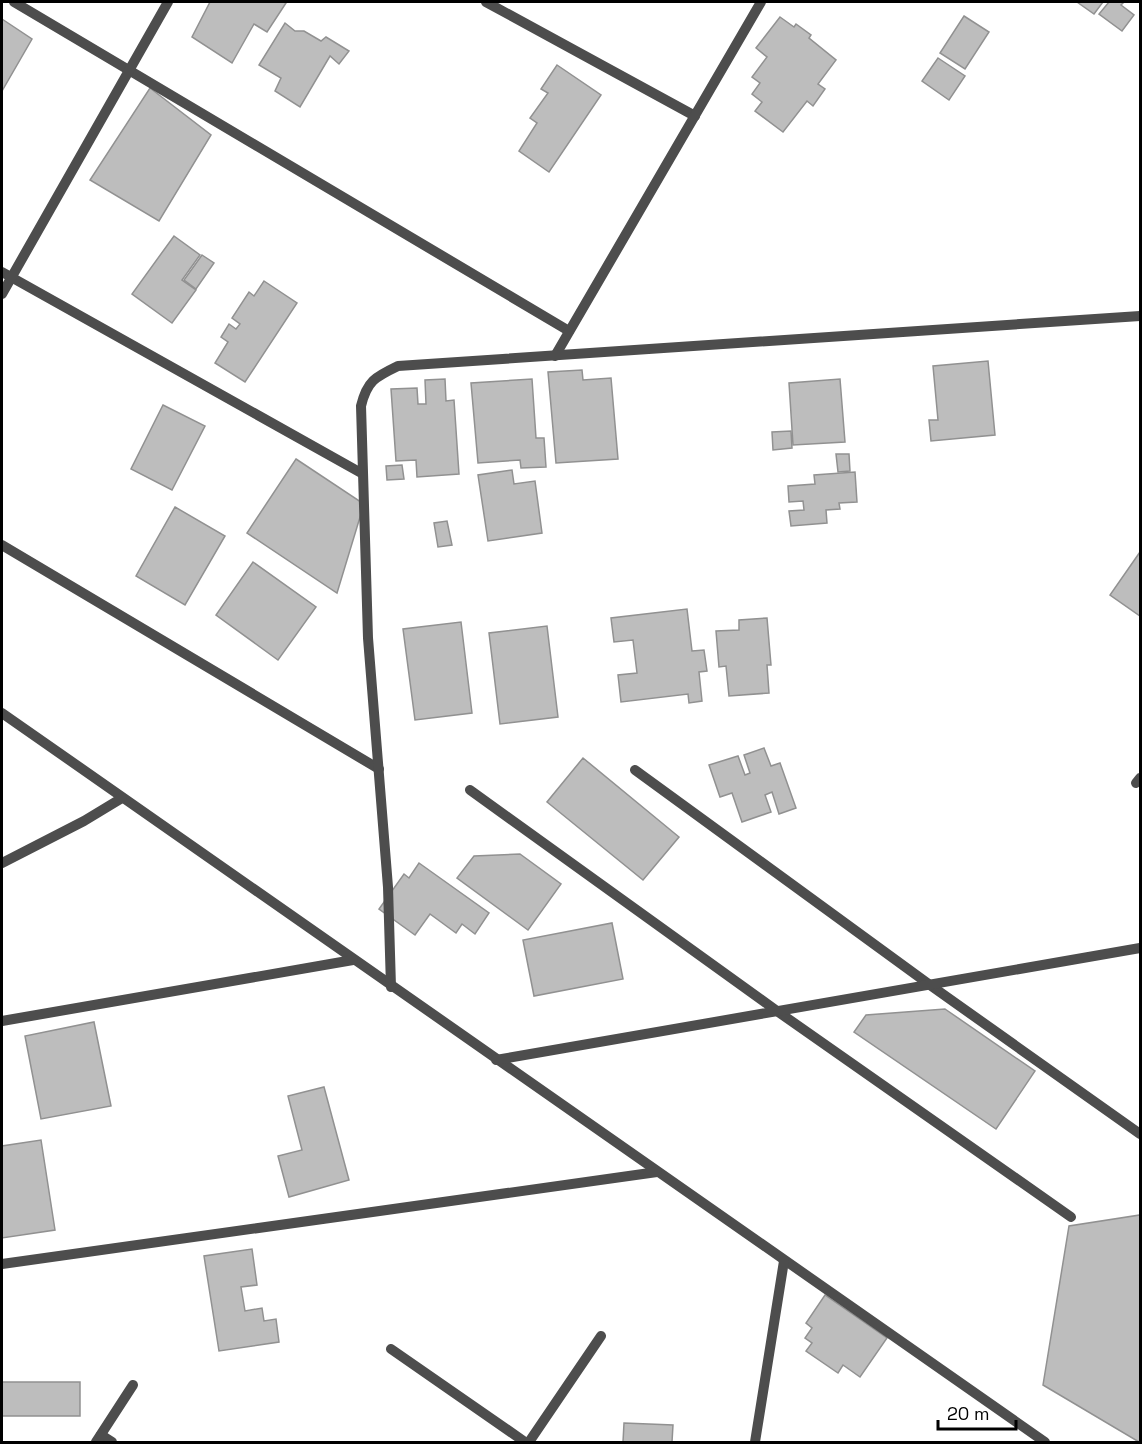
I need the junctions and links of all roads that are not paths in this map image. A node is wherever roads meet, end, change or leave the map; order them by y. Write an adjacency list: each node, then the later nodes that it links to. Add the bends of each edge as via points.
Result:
1 (14, 2): 5 (street)
2 (168, 2): 5 (street)
3 (486, 2): 6 (street)
4 (761, 2): 6 (street)
5 (129, 70): 7 (street); 10 (street)
6 (694, 116): 10 (street)
7 (6, 275): 8 (street); 12 (street)
8 (2, 294)
9 (1140, 316): 11 (street)
10 (569, 331): 11 (street)
11 (555, 356): 12 (street, via 398,366 378,376 366,387 361,406)
12 (363, 474): 15 (street, via 368,638)
13 (2, 546): 15 (street)
14 (2, 713): 18 (street)
15 (379, 769): 23 (street)
16 (635, 770): 22 (street)
17 (470, 790): 24 (street)
18 (122, 798): 19 (street); 21 (street)
19 (2, 863)
20 (1140, 948): 22 (street)
21 (353, 960): 23 (street); 25 (street)
22 (930, 985): 24 (street); 27 (street)
23 (391, 987): 26 (street)
24 (777, 1011): 26 (street); 29 (street)
25 (2, 1021)
26 (496, 1060): 28 (street)
27 (1140, 1134)
28 (657, 1172): 30 (street); 31 (street)
29 (1071, 1217)
30 (784, 1261): 38 (street); 39 (street)
31 (2, 1264)
32 (601, 1336): 37 (street)
33 (391, 1348): 37 (street)
34 (133, 1384): 35 (street)
35 (98, 1439): 36 (street)
36 (112, 1443)
37 (527, 1443)
38 (755, 1443)
39 (1045, 1443)

